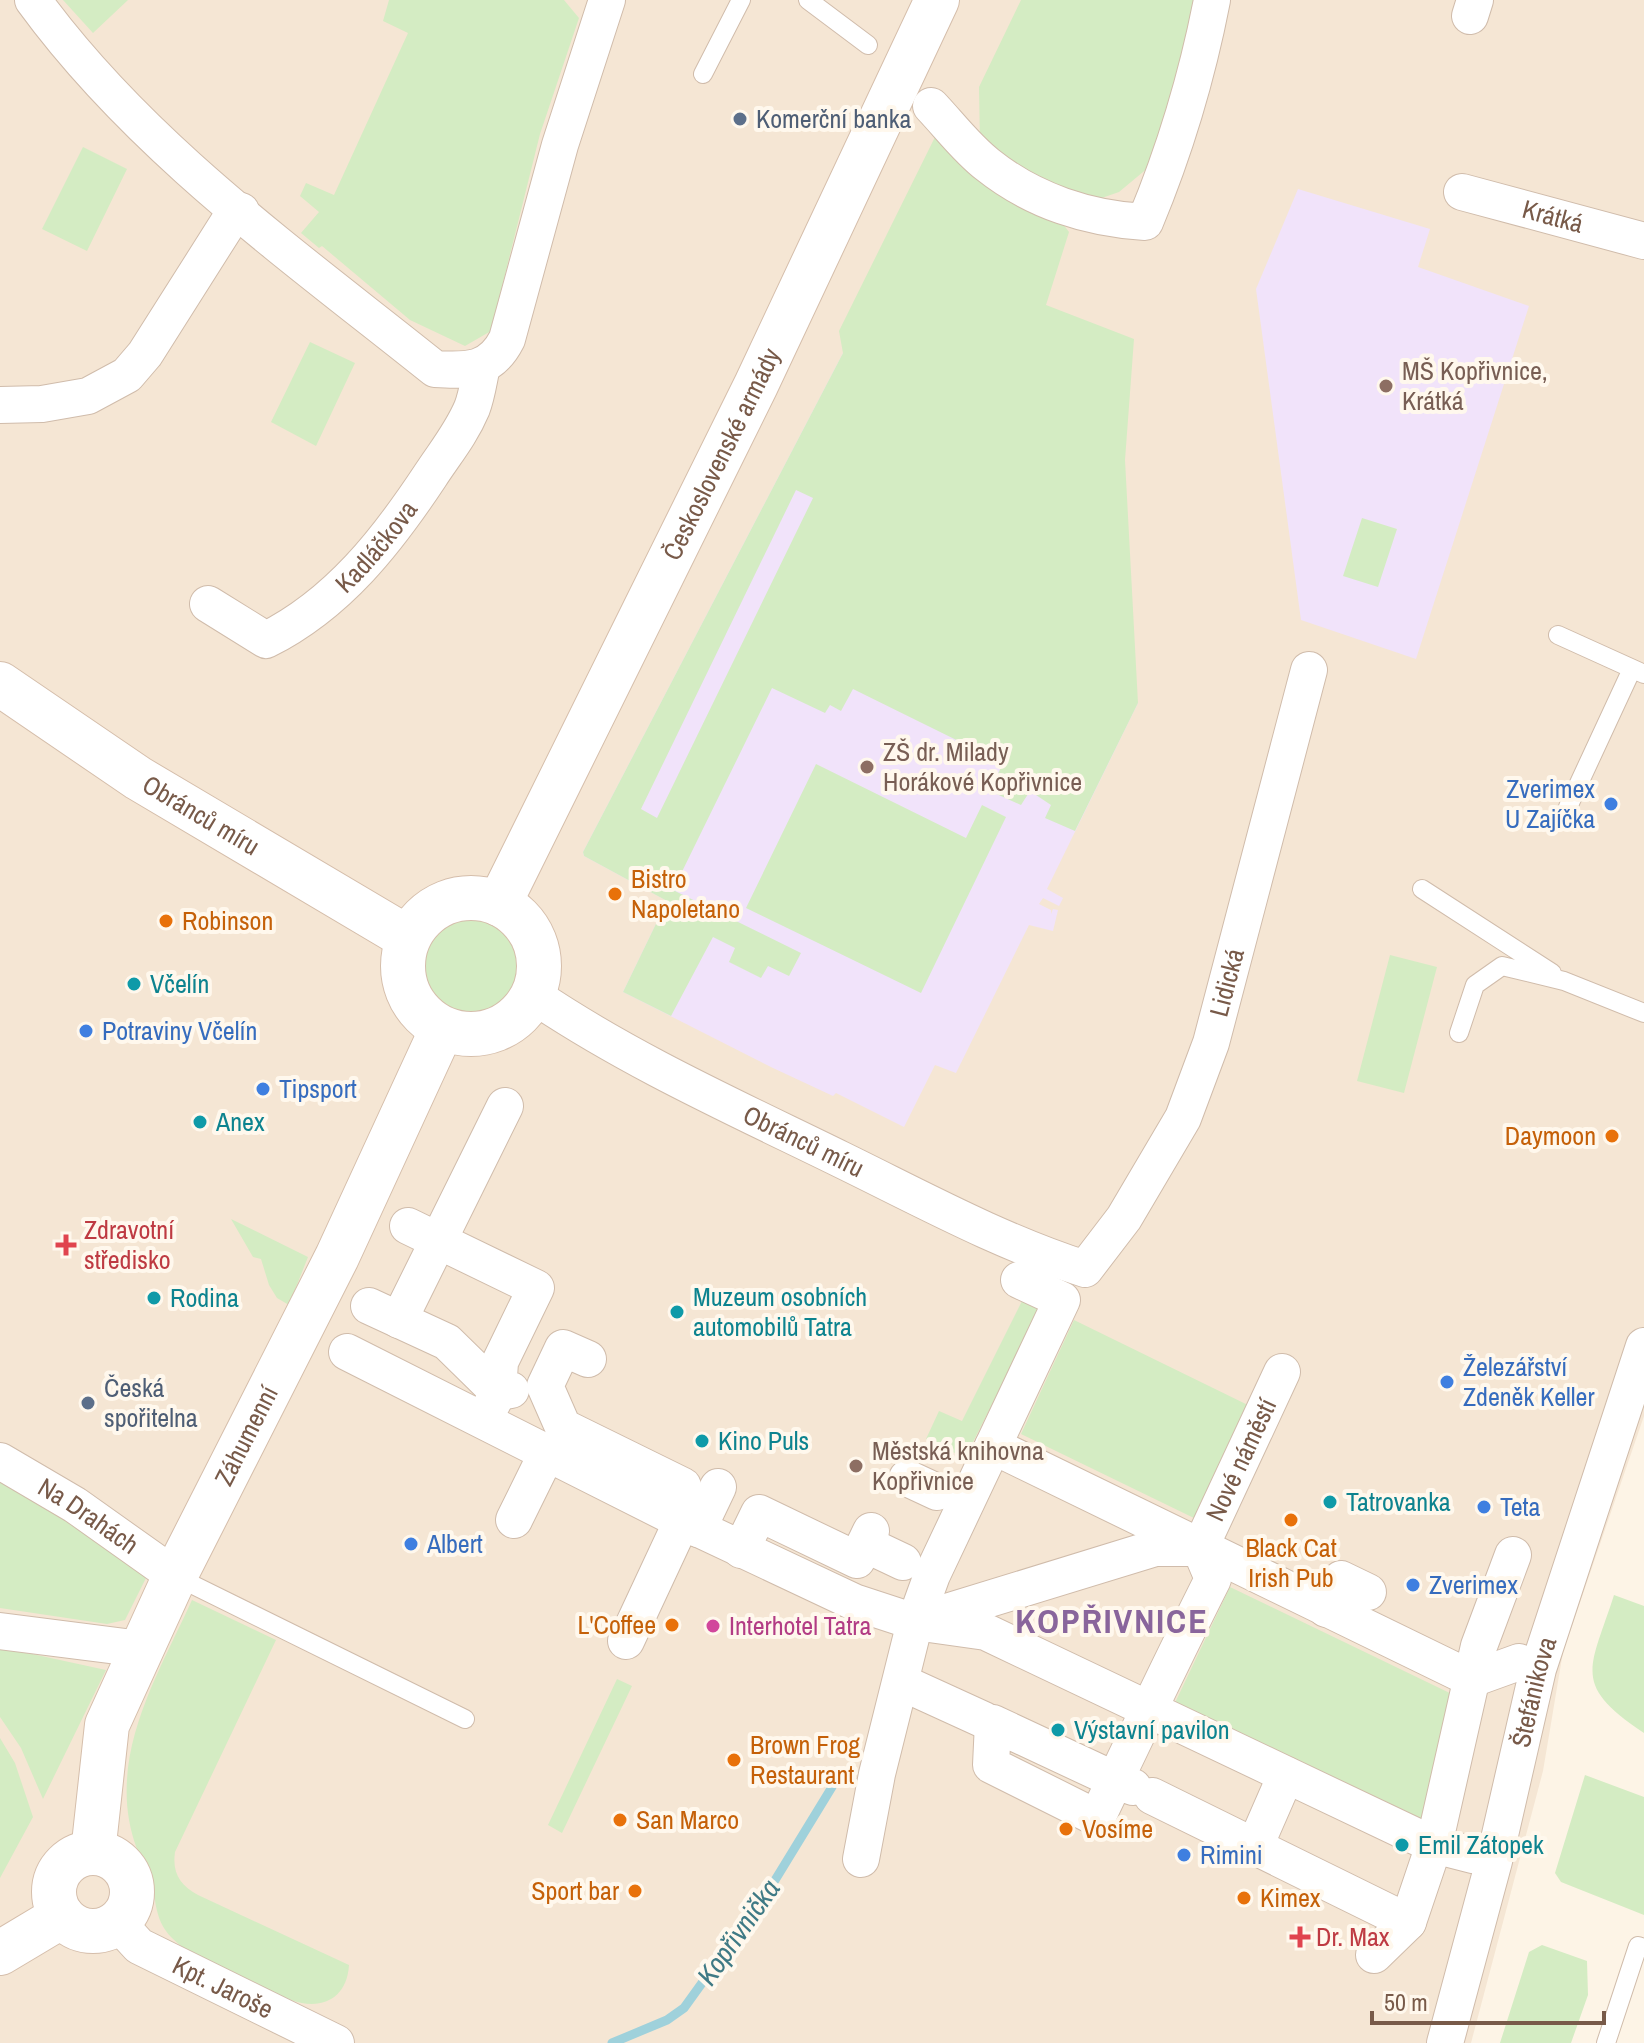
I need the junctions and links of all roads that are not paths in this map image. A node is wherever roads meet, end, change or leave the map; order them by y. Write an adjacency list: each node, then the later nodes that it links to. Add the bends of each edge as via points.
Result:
1 (33, 0): 11 (street, via 127,113)
2 (741, 0): 8 (lane)
3 (808, 0): 7 (lane)
4 (937, 0): 22 (main road, Československé armády, via 756,385)
5 (1212, 0): 9 (street, via 1175,145 1145,222 1107,220 1025,188 987,165)
6 (600, 5): 13 (street, Kadláčkova, via 507,339 498,357)
7 (868, 45)
8 (703, 74)
9 (931, 106)
10 (1462, 192): 12 (street, Krátká)
11 (241, 211): 13 (street, via 435,369); 14 (street, via 127,375 88,396)
12 (1644, 241)
13 (482, 366): 15 (street, Kadláčkova, via 473,405 452,450 370,560 328,597 266,640)
14 (0, 405)
15 (208, 604)
16 (1558, 635): 18 (lane)
17 (1309, 670): 31 (street, Lidická, via 1211,1043 1183,1118 1124,1218)
18 (1638, 672): 20 (lane)
19 (0, 684): 23 (main road, Obránců míru, via 138,778)
20 (1568, 807)
21 (1422, 889): 24 (lane)
22 (499, 904): 23 (main road, via 474,898 447,902 424,917); 25 (main road, via 521,920 535,943 539,969)
23 (408, 938): 27 (main road, via 402,964 406,990 420,1013)
24 (1564, 981): 26 (lane); 28 (lane, via 1502,966 1475,985)
25 (533, 995): 27 (main road, via 517,1017 495,1031 468,1035); 31 (street, Obránců míru, via 591,1034 769,1125 1032,1252)
26 (1644, 1013)
27 (442, 1029): 48 (main road, Záhumenní, via 337,1257)
28 (1459, 1033)
29 (505, 1106): 30 (street)
30 (424, 1233): 37 (street, via 536,1288 500,1362); 37 (street, via 384,1313 447,1342)
31 (1085, 1269)
32 (1019, 1280): 38 (street, via 1062,1300 1008,1394)
33 (1644, 1346): 73 (street, Štefánikova, via 1538,1669)
34 (347, 1352): 37 (street)
35 (588, 1359): 37 (street, via 563,1348)
36 (1282, 1372): 44 (street, Nové náměstí)
37 (515, 1395): 39 (street); 43 (street, via 563,1427 683,1486)
38 (993, 1446): 44 (street, Nové náměstí); 47 (street, via 939,1493)
39 (548, 1451): 42 (street); 43 (street)
40 (0, 1461): 48 (street, Na Drahách, via 75,1505)
41 (718, 1487): 43 (street)
42 (514, 1520)
43 (690, 1525): 45 (street); 53 (street)
44 (1200, 1548): 50 (street, Nové náměstí); 51 (street, Nové náměstí, via 1155,1548); 57 (street, Nové náměstí, via 1213,1579)
45 (741, 1550): 47 (street); 47 (street, via 759,1513 857,1560)
46 (1513, 1555): 55 (street)
47 (884, 1563): 51 (street); 51 (street)
48 (175, 1576): 54 (main road, Záhumenní); 58 (lane)
49 (1368, 1592): 50 (street, via 1341,1579)
50 (1326, 1609): 55 (street, Nové náměstí)
51 (915, 1622): 56 (street); 57 (street, via 986,1632)
52 (0, 1631): 54 (street)
53 (626, 1641)
54 (141, 1649): 63 (main road, Záhumenní, via 107,1725)
55 (1470, 1654): 61 (street)
56 (903, 1683): 59 (street); 65 (street, via 877,1774)
57 (1148, 1709): 60 (street); 62 (street, Nové náměstí, via 1133,1788)
58 (465, 1719)
59 (984, 1720)
60 (1286, 1775): 61 (street); 62 (street)
61 (1434, 1845): 64 (street); 68 (street)
62 (1255, 1846): 68 (street, Nové náměstí)
63 (93, 1853): 66 (main road, via 70,1861 56,1880 54,1893); 67 (main road, via 116,1860 130,1879 130,1902)
64 (1473, 1855)
65 (861, 1859)
66 (62, 1916): 67 (main road, via 95,1931); 70 (main road)
67 (117, 1922): 72 (street, Kpt. Jaroše, via 139,1946)
68 (1408, 1922): 71 (street)
69 (1644, 1948): 74 (lane, via 1638,1946)
70 (0, 1953)
71 (1374, 1955)
72 (336, 2043)
73 (1445, 2043)
74 (1606, 2043)

